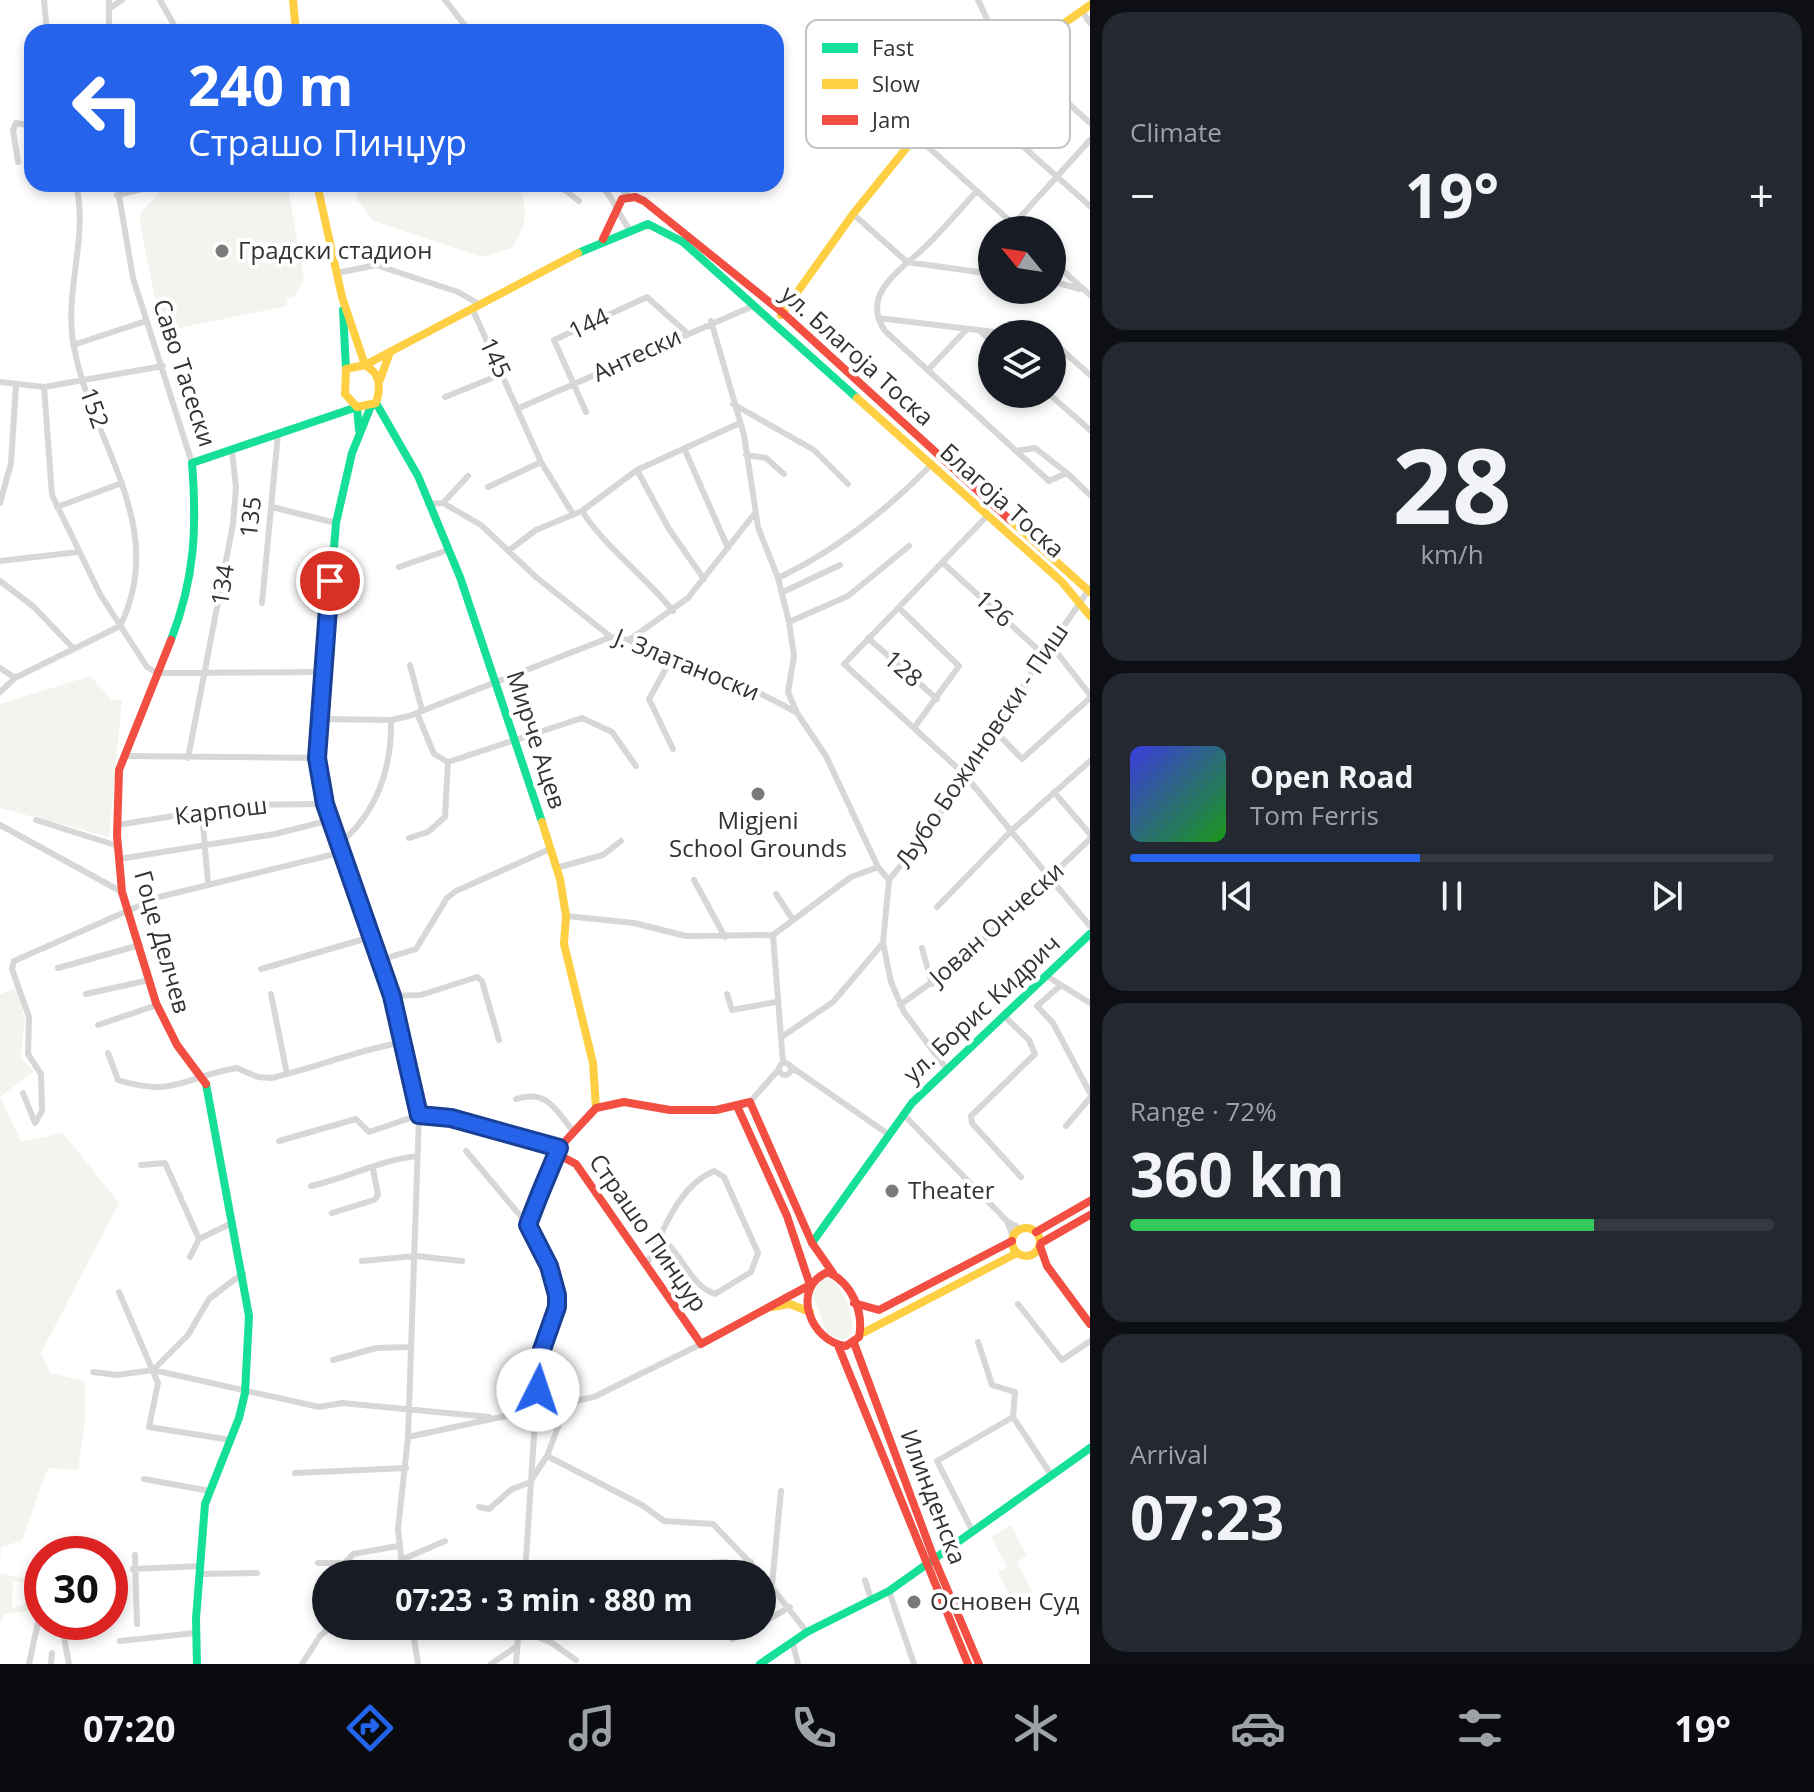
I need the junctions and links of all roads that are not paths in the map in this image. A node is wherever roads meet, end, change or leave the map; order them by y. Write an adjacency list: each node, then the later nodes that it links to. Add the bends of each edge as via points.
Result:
1 (44, 0): 12 (street)
2 (122, 0): 7 (street)
3 (160, 0): 13 (street)
4 (293, 0): 14 (street)
5 (445, 0): 15 (street)
6 (978, 0): 9 (street)
7 (109, 4)
8 (1086, 8): 10 (street); 11 (street)
9 (987, 20)
10 (1069, 20)
11 (1090, 23)
12 (46, 24)
13 (174, 24)
14 (295, 24)
15 (464, 24)
16 (1070, 104): 17 (street)
17 (1090, 123)
18 (24, 124): 23 (street, via 16,123 13,130)
19 (1090, 140): 24 (street)
20 (906, 148): 38 (street)
21 (929, 148): 25 (street)
22 (1025, 148): 24 (street)
23 (18, 162)
24 (1058, 177): 36 (street); 40 (street)
25 (977, 191): 39 (street); 44 (street)
26 (78, 192): 61 (street, 152, via 81,240 70,314)
27 (130, 192): 32 (street)
28 (319, 192): 46 (street)
29 (567, 192): 34 (street)
30 (607, 192): 35 (street)
31 (625, 192): 33 (street)
32 (117, 195): 55 (street, Саво Тасески)
33 (629, 196): 35 (street); 37 (street, ул. Благоја Тоска)
34 (579, 201)
35 (618, 204): 42 (street); 43 (street)
36 (1090, 206)
37 (651, 207): 41 (street); 53 (street, ул. Благоја Тоска)
38 (853, 214): 44 (street); 53 (street)
39 (1005, 216)
40 (1026, 216)
41 (648, 224): 42 (street); 51 (street, Благоја Тоска, via 683,242)
42 (630, 230): 43 (street)
43 (603, 240): 52 (street)
44 (907, 262): 45 (street); 54 (street, via 879,295)
45 (978, 272)
46 (337, 273): 50 (street); 52 (street, via 376,265 458,292)
47 (1066, 274): 49 (street)
48 (1066, 286): 49 (street)
49 (1087, 293)
50 (342, 297): 64 (street); 66 (street)
51 (756, 305): 56 (street, Антески); 57 (street, Благоја Тоска)
52 (475, 306): 62 (street); 68 (street, 145)
53 (783, 313): 57 (street); 124 (street, ул. Благоја Тоска)
54 (878, 318): 58 (street); 67 (street)
55 (146, 321): 61 (street); 65 (street, Саво Тасески)
56 (711, 321): 60 (street, Антески); 77 (street)
57 (776, 322): 93 (street, Благоја Тоска)
58 (967, 328): 59 (street); 67 (street)
59 (978, 330)
60 (686, 332): 74 (street, Антески); 74 (street, 144, via 647,297 613,312 554,340)
61 (73, 345): 70 (street, 152)
62 (391, 352): 64 (street); 71 (street)
63 (1066, 354): 69 (street)
64 (365, 365): 66 (street); 71 (street)
65 (163, 366): 70 (street); 92 (street, Саво Тасески)
66 (346, 369): 79 (street, via 345,394)
67 (928, 370): 89 (street)
68 (502, 374): 76 (street); 80 (street, 145)
69 (1090, 375)
70 (84, 380): 75 (street); 98 (street, 152)
71 (380, 380): 78 (street, via 381,392)
72 (0, 382): 73 (street)
73 (16, 385): 75 (street); 102 (street, via 11,463)
74 (572, 385): 80 (street, Антески); 82 (street, 144)
75 (44, 387): 105 (street, via 50,484)
76 (445, 397)
77 (733, 404): 83 (street); 99 (street, via 814,450)
78 (373, 405): 79 (street); 84 (street); 104 (street, Мирче Ацев, via 418,476)
79 (357, 407): 84 (street); 86 (street)
80 (519, 408): 91 (street, 145)
81 (1065, 408): 85 (street)
82 (586, 412)
83 (740, 423): 87 (street); 90 (street)
84 (359, 430): 111 (street)
85 (1090, 430)
86 (278, 434): 88 (street); 106 (street, 135)
87 (684, 448): 94 (street); 113 (street)
88 (232, 451): 92 (street); 142 (street, 134, via 233,524)
89 (1016, 451): 95 (street, via 1035,448); 95 (street, via 1049,481)
90 (746, 455): 96 (street, via 766,458); 108 (street)
91 (541, 462): 100 (street); 109 (street, 145)
92 (192, 463): 144 (street, Саво Тасески, via 196,518 190,576 176,630)
93 (932, 464): 110 (street, Благоја Тоска); 121 (street, via 838,544)
94 (637, 470): 107 (street); 122 (street)
95 (1067, 473): 101 (street)
96 (784, 474)
97 (468, 476): 103 (street)
98 (122, 483): 105 (street); 132 (street, 152, via 138,533)
99 (848, 484)
100 (488, 487)
101 (1090, 495)
102 (0, 503)
103 (443, 503): 104 (street); 115 (street, Ј. Златаноски, via 481,525)
104 (428, 504): 114 (street, Мирче Ацев)
105 (57, 507): 116 (street)
106 (272, 507): 111 (street); 127 (street, 135)
107 (582, 511): 109 (street); 129 (street, Ј. Златаноски, via 596,533 645,576)
108 (755, 513): 113 (street); 121 (street)
109 (573, 514): 115 (street, via 536,530)
110 (988, 515): 118 (street); 126 (street, Благоја Тоска)
111 (336, 523): 143 (street)
112 (909, 546): 131 (street, via 848,596)
113 (728, 548): 122 (street)
114 (448, 550): 120 (street); 147 (street, Мирче Ацев)
115 (508, 551): 133 (street, Ј. Златаноски)
116 (78, 552): 117 (street); 132 (street)
117 (0, 561)
118 (943, 563): 128 (street); 138 (street, 126)
119 (840, 565): 125 (street)
120 (399, 567)
121 (778, 578): 125 (street)
122 (704, 579): 129 (street)
123 (0, 581): 137 (street)
124 (1090, 590): 126 (street, Љубо Божиновски - Пиш)
125 (783, 592): 131 (street)
126 (1081, 601): 130 (street, Благоја Тоска); 136 (street, Љубо Божиновски - Пиш)
127 (262, 603)
128 (899, 608): 134 (street); 150 (street, via 959,666)
129 (673, 611): 135 (street)
130 (1090, 616)
131 (789, 622): 152 (street, via 794,656 788,692)
132 (120, 626): 137 (street); 144 (street, via 139,657)
133 (611, 637): 135 (street, Ј. Златаноски); 147 (street)
134 (868, 638): 150 (street, 128); 155 (street, via 844,664)
135 (629, 640): 139 (street, Ј. Златаноски)
136 (1051, 645): 138 (street, Љубо Божиновски - Пиш); 149 (street)
137 (73, 648): 146 (street)
138 (1044, 655): 156 (street, Љубо Божиновски - Пиш)
139 (669, 663): 152 (street, Ј. Златаноски, via 742,684); 158 (street, via 649,699)
140 (410, 665): 151 (street)
141 (0, 668): 146 (street)
142 (208, 672): 143 (street); 144 (street); 160 (street, 134)
143 (323, 672): 153 (street)
144 (157, 673): 159 (street, Саво Тасески)
145 (0, 678): 146 (street)
146 (12, 680): 148 (street)
147 (497, 681): 151 (street); 157 (street, Мирче Ацев)
148 (0, 692)
149 (1090, 697): 156 (street, via 1022,759)
150 (937, 699): 155 (street)
151 (420, 712): 154 (street); 163 (street, via 434,754)
152 (797, 713): 182 (street, via 826,756)
153 (319, 719): 154 (street); 161 (street)
154 (391, 720): 179 (street, via 385,778)
155 (914, 728): 165 (street)
156 (993, 729): 165 (street, Љубо Божиновски - Пиш)
157 (518, 742): 163 (street); 164 (street, via 582,718 612,732); 180 (street, Мирче Ацев)
158 (673, 749)
159 (124, 756): 160 (street); 172 (street, Гоце Делчев)
160 (188, 758): 161 (street)
161 (317, 758): 167 (street)
162 (1090, 761): 166 (street)
163 (448, 762): 175 (street, via 445,817 428,832)
164 (636, 766)
165 (963, 773): 173 (street); 186 (street, Љубо Божиновски - Пиш, via 936,821)
166 (1054, 792): 173 (street); 174 (street)
167 (325, 804): 168 (street, Карпош, via 269,803); 170 (street)
168 (202, 813): 172 (street, Карпош); 177 (street)
169 (36, 820): 178 (street)
170 (330, 820): 177 (street); 179 (street)
171 (0, 825): 188 (street)
172 (117, 825): 178 (street, Гоце Делчев)
173 (1012, 830): 184 (street); 190 (street)
174 (1090, 837): 184 (street, Јован Ончески)
175 (409, 838)
176 (621, 841): 183 (street, via 603,855)
177 (203, 845): 181 (street); 187 (street)
178 (118, 846): 181 (street, Гоце Делчев)
179 (341, 848): 187 (street); 197 (street)
180 (550, 849): 183 (street, Мирче Ацев); 202 (street, via 456,891 416,949)
181 (119, 859): 188 (street, Гоце Делчев)
182 (878, 867): 186 (street); 193 (street, via 851,877)
183 (556, 868): 192 (street, Мирче Ацев)
184 (1050, 879): 194 (street); 207 (street, Јован Ончески)
185 (694, 880): 198 (street)
186 (889, 880): 199 (street, Љубо Божиновски - Пиш)
187 (208, 883): 191 (street)
188 (122, 892): 191 (street, Гоце Делчев)
189 (776, 894): 193 (street)
190 (937, 907)
191 (129, 912): 200 (street, Гоце Делчев); 227 (street, via 12,963 29,1017 28,1054 41,1074 42,1111 35,1123)
192 (566, 916): 198 (street, via 634,923 686,936); 232 (street, Мирче Ацев, via 564,944 593,1063)
193 (793, 920): 196 (street)
194 (1090, 926)
195 (1090, 934): 205 (street, ул. Борис Кидрич)
196 (773, 935): 198 (street); 213 (street)
197 (371, 937): 202 (street); 204 (street)
198 (725, 937)
199 (883, 943): 216 (street, Љубо Божиновски - Пиш); 219 (street, via 833,1002)
200 (140, 945): 203 (street); 206 (street, Гоце Делчев)
201 (922, 948): 207 (street)
202 (380, 960): 212 (street)
203 (58, 968)
204 (261, 969)
205 (1045, 975): 208 (street); 217 (street, ул. Борис Кидрич)
206 (149, 980): 209 (street); 215 (street, Гоце Делчев)
207 (932, 984): 216 (street, Јован Ончески)
208 (1060, 986): 214 (street); 228 (street, via 1037,1006 1053,1023)
209 (86, 994)
210 (271, 994): 225 (street)
211 (727, 994): 213 (street, via 732,1010)
212 (392, 996): 220 (street, via 421,995 477,977); 221 (street)
213 (776, 1002): 219 (street)
214 (1090, 1003)
215 (157, 1005): 218 (street); 226 (street, Гоце Делчев, via 177,1045)
216 (900, 1005): 223 (street, Љубо Божиновски - Пиш)
217 (1004, 1016): 223 (street, ул. Борис Кидрич); 244 (street, via 1029,1040 1035,1054 971,1116)
218 (98, 1025)
219 (783, 1036): 224 (street)
220 (499, 1040)
221 (405, 1042): 225 (street); 234 (street)
222 (108, 1053): 226 (street, via 118,1080 148,1089)
223 (946, 1068): 233 (street, ул. Борис Кидрич)
224 (785, 1069): 230 (street); 237 (street, via 804,1076)
225 (287, 1074): 226 (street, via 258,1077 237,1068)
226 (205, 1078): 252 (street)
227 (23, 1093)
228 (1090, 1096): 235 (street)
229 (516, 1099): 236 (street, via 547,1098)
230 (750, 1102): 231 (street); 245 (street)
231 (737, 1106): 232 (street, via 692,1111 624,1102); 247 (street, Илинденска)
232 (596, 1108): 236 (street)
233 (903, 1114): 237 (street, ул. Борис Кидрич); 251 (street)
234 (419, 1115): 238 (street, via 369,1132 362,1121 337,1122); 239 (street, Страшо Пинџур, via 451,1118); 241 (street)
235 (1066, 1126)
236 (573, 1131): 239 (street)
237 (888, 1134): 259 (street, ул. Борис Кидрич)
238 (279, 1141)
239 (559, 1148): 253 (street); 267 (street, Страшо Пинџур, via 576,1164)
240 (466, 1151): 253 (street)
241 (417, 1156): 243 (street, via 390,1159); 262 (street)
242 (141, 1165): 257 (street, via 165,1163)
243 (373, 1169): 246 (street); 249 (street, via 378,1195 374,1200)
244 (1021, 1177)
245 (789, 1185): 247 (street); 259 (street)
246 (311, 1186)
247 (775, 1190): 271 (street, Илинденска)
248 (1090, 1201): 255 (street)
249 (332, 1213)
250 (1090, 1215): 260 (street)
251 (1007, 1221): 254 (street); 258 (street)
252 (232, 1223): 257 (street); 269 (street)
253 (528, 1225): 291 (street, via 557,1295 539,1358)
254 (1021, 1229): 255 (street); 258 (street)
255 (1036, 1232): 260 (street)
256 (660, 1238): 256 (street, via 687,1189 714,1171 724,1177 758,1253 751,1272 715,1294 701,1289 674,1247); 267 (street)
257 (199, 1239): 264 (street)
258 (1012, 1239): 261 (street); 273 (street, via 879,1310)
259 (812, 1243): 270 (street)
260 (1040, 1244): 263 (street); 268 (street)
261 (1017, 1253): 263 (street); 278 (street)
262 (416, 1256): 265 (street); 266 (street); 283 (street)
263 (1030, 1256): 268 (street)
264 (190, 1257)
265 (362, 1261)
266 (462, 1261)
267 (646, 1265): 282 (street, Страшо Пинџур)
268 (1047, 1266): 277 (street)
269 (243, 1273): 286 (street, via 209,1299 188,1335); 288 (street, via 249,1316)
270 (833, 1273): 271 (street, via 817,1274); 273 (street, via 843,1280)
271 (807, 1284): 275 (street); 276 (street, Илинденска)
272 (119, 1292): 286 (street)
273 (854, 1303): 278 (street)
274 (1018, 1304): 279 (street, via 1062,1360)
275 (763, 1309): 276 (street, via 790,1304); 282 (street)
276 (810, 1312): 284 (street, Илинденска, via 824,1341)
277 (1089, 1322)
278 (861, 1334): 281 (street)
279 (1090, 1341)
280 (978, 1342): 293 (street, via 992,1385 1015,1392)
281 (854, 1343): 284 (street); 310 (street, Илинденска)
282 (701, 1344): 289 (street, via 624,1385)
283 (410, 1347): 285 (street, via 376,1348); 290 (street)
284 (839, 1348): 316 (street, Илинденска)
285 (333, 1360)
286 (153, 1370): 287 (street); 288 (street); 295 (street, via 158,1383 149,1427)
287 (93, 1372)
288 (245, 1393): 290 (street, via 319,1407 342,1403); 295 (street)
289 (566, 1406): 291 (street); 297 (street)
290 (408, 1409): 292 (street); 294 (street)
291 (536, 1410): 292 (street); 302 (street)
292 (489, 1417): 294 (street)
293 (1013, 1417): 300 (street); 306 (street, via 937,1461)
294 (408, 1437): 298 (street)
295 (231, 1440): 303 (street)
296 (1090, 1448): 300 (street)
297 (547, 1456): 302 (street); 314 (street, via 664,1521 713,1524)
298 (406, 1468): 299 (street); 308 (street)
299 (295, 1473)
300 (1052, 1476): 306 (street)
301 (144, 1479): 303 (street)
302 (532, 1480): 305 (street, via 489,1509); 313 (street)
303 (210, 1491): 318 (street)
304 (781, 1491): 315 (street)
305 (479, 1507)
306 (972, 1530): 310 (street)
307 (445, 1541): 312 (street)
308 (398, 1546): 311 (street, via 353,1554); 312 (street)
309 (135, 1555): 317 (street)
310 (933, 1556): 316 (street); 352 (street, Илинденска)
311 (348, 1560)
312 (401, 1560)
313 (526, 1560)
314 (749, 1560)
315 (774, 1560)
316 (924, 1563): 322 (street); 351 (street, Илинденска)
317 (133, 1569): 318 (street); 326 (street)
318 (201, 1570): 319 (street); 328 (street)
319 (257, 1573)
320 (865, 1580): 323 (street)
321 (776, 1590): 324 (street)
322 (889, 1591): 323 (street); 350 (street)
323 (871, 1599): 327 (street)
324 (790, 1607): 325 (street); 327 (street)
325 (776, 1615)
326 (137, 1624)
327 (807, 1632): 336 (street)
328 (195, 1633): 335 (street); 343 (street)
329 (34, 1640): 340 (street)
330 (64, 1640): 342 (street)
331 (317, 1640): 344 (street)
332 (414, 1640): 345 (street)
333 (517, 1640): 337 (street)
334 (545, 1640): 339 (street)
335 (120, 1641)
336 (793, 1644): 348 (street); 349 (street)
337 (516, 1647): 346 (street); 347 (street)
338 (52, 1653): 341 (street)
339 (576, 1660)
340 (29, 1664)
341 (51, 1664)
342 (69, 1664)
343 (197, 1664)
344 (302, 1664)
345 (418, 1664)
346 (491, 1664)
347 (516, 1664)
348 (760, 1664)
349 (798, 1664)
350 (914, 1664)
351 (968, 1664)
352 (979, 1664)

